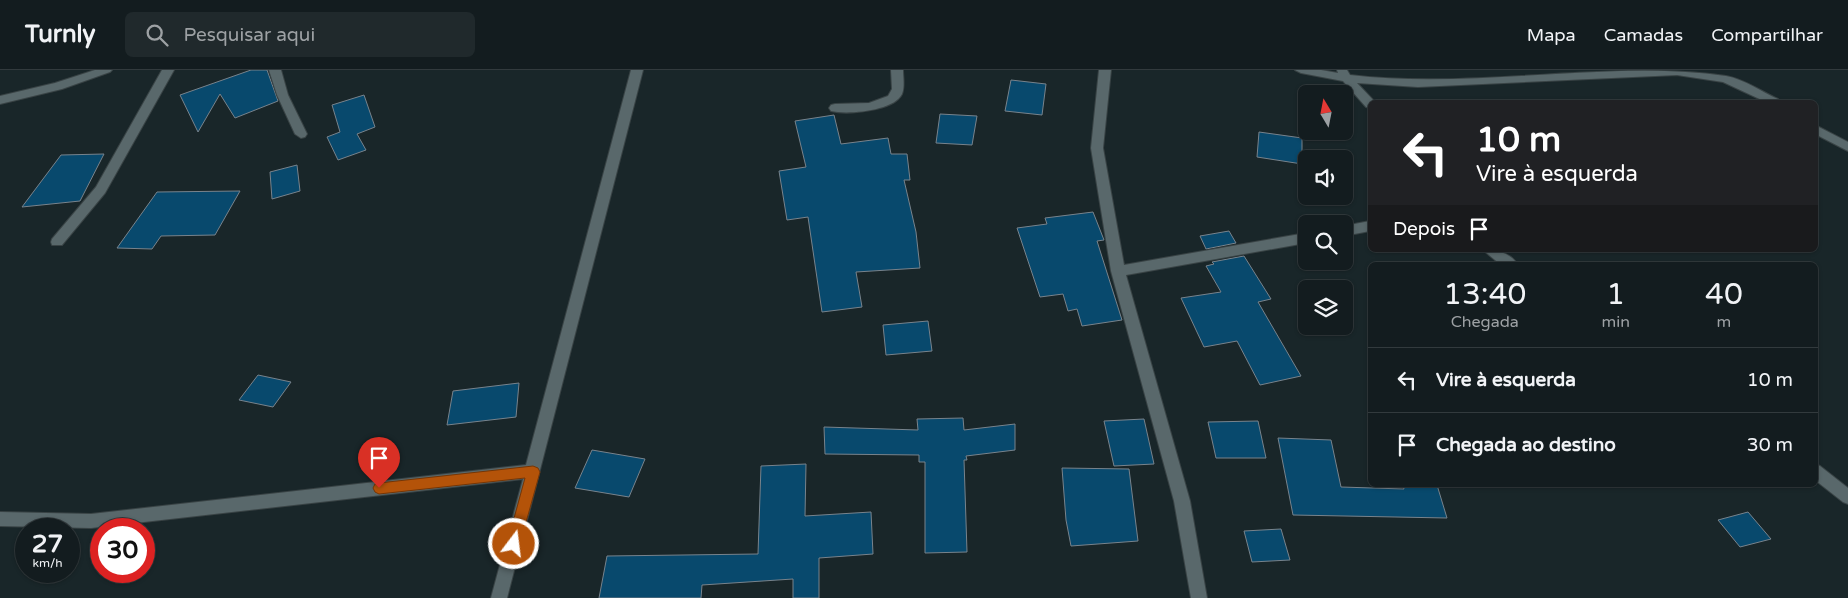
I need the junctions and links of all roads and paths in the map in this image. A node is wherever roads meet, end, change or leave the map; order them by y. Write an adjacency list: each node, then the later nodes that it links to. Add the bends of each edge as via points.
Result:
1 (106, 70): 9 (street)
2 (168, 70): 19 (street, via 100,190)
3 (275, 70): 14 (street)
4 (637, 70): 23 (street)
5 (897, 70): 12 (street, via 896,93 890,101)
6 (1105, 70): 22 (street, via 1097,148)
7 (1301, 70): 8 (street)
8 (1344, 74): 10 (street, via 1380,82 1418,83 1677,72 1726,79); 11 (street)
9 (0, 100)
10 (1770, 100)
11 (1368, 102)
12 (835, 108)
13 (1818, 131): 15 (street)
14 (302, 134)
15 (1848, 147)
16 (1368, 226): 17 (street)
17 (1353, 229)
18 (1298, 239): 22 (street)
19 (57, 242)
20 (1492, 252): 21 (street)
21 (1507, 262)
22 (1118, 271): 28 (street, via 1182,501)
23 (533, 472): 26 (street, via 91,522); 27 (street)
24 (1818, 473): 25 (street)
25 (1848, 497)
26 (0, 519)
27 (499, 598)
28 (1199, 598)

